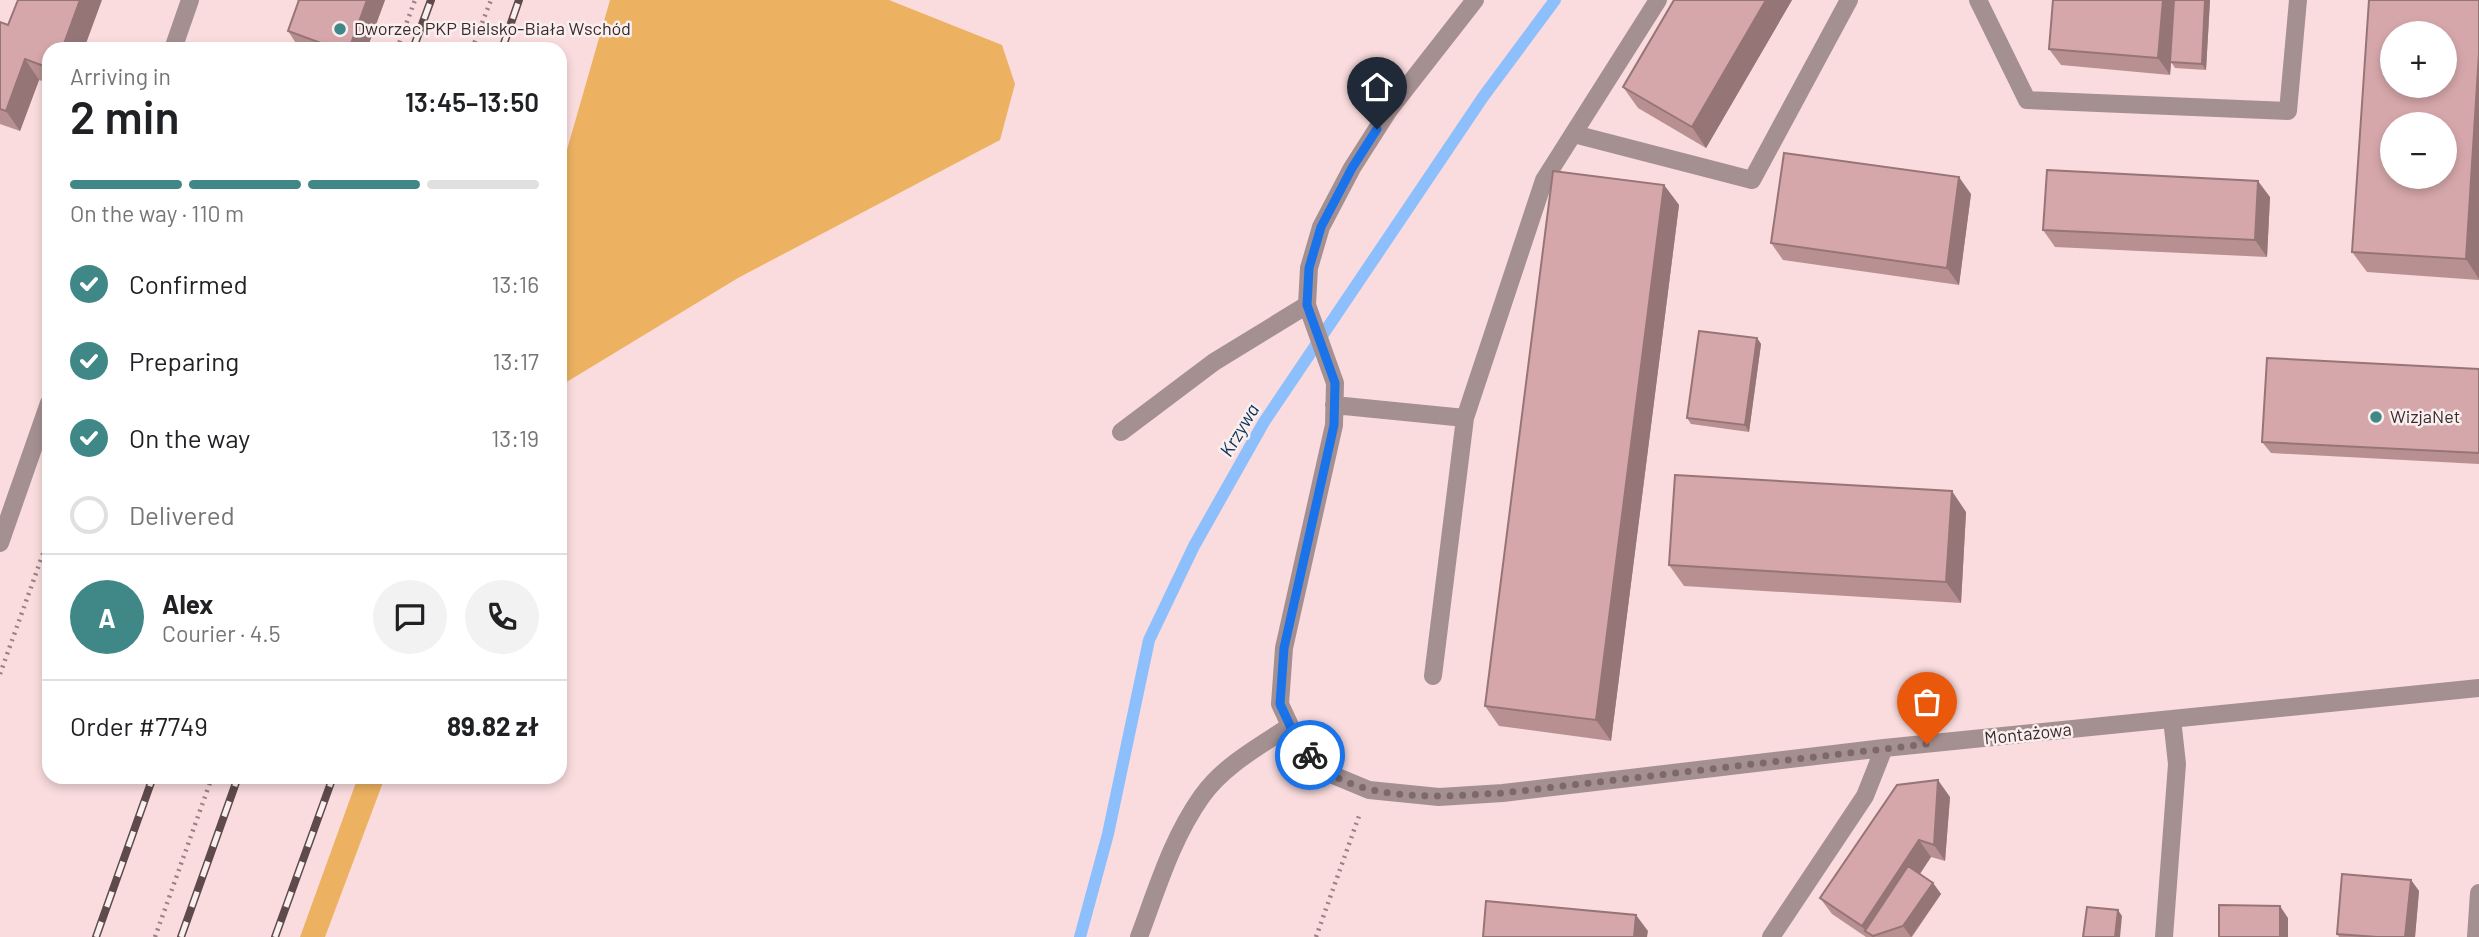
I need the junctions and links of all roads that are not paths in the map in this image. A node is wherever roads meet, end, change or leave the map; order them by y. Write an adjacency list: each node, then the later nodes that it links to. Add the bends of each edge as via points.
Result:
1 (190, 0): 7 (street)
2 (1475, 0): 9 (street, via 1389,110 1352,168 1321,227 1309,268)
3 (1658, 0): 8 (street)
4 (1849, 0): 8 (street, via 1752,180)
5 (1978, 0): 6 (street, via 2027,100 2288,111)
6 (2298, 0)
7 (175, 42)
8 (1574, 134): 11 (street, via 1544,180)
9 (1307, 305): 10 (street, Montażowa, via 1335,383); 13 (street, via 1214,362)
10 (1334, 405): 11 (street); 18 (street, Montażowa, via 1325,471 1284,648 1280,704)
11 (1465, 418): 15 (street)
12 (42, 423): 14 (street)
13 (1121, 432)
14 (0, 543)
15 (1433, 676)
16 (2479, 688): 17 (street, Montażowa)
17 (2172, 719): 19 (street, Montażowa); 23 (street, via 2177,764)
18 (1290, 726): 19 (street, Montażowa, via 1299,745 1328,773 1369,790 1439,797); 21 (street, via 1238,760 1203,794 1172,848)
19 (1884, 748): 22 (street, via 1865,796)
20 (2479, 893): 24 (street)
21 (1139, 937)
22 (1771, 937)
23 (2164, 937)
24 (2476, 937)

